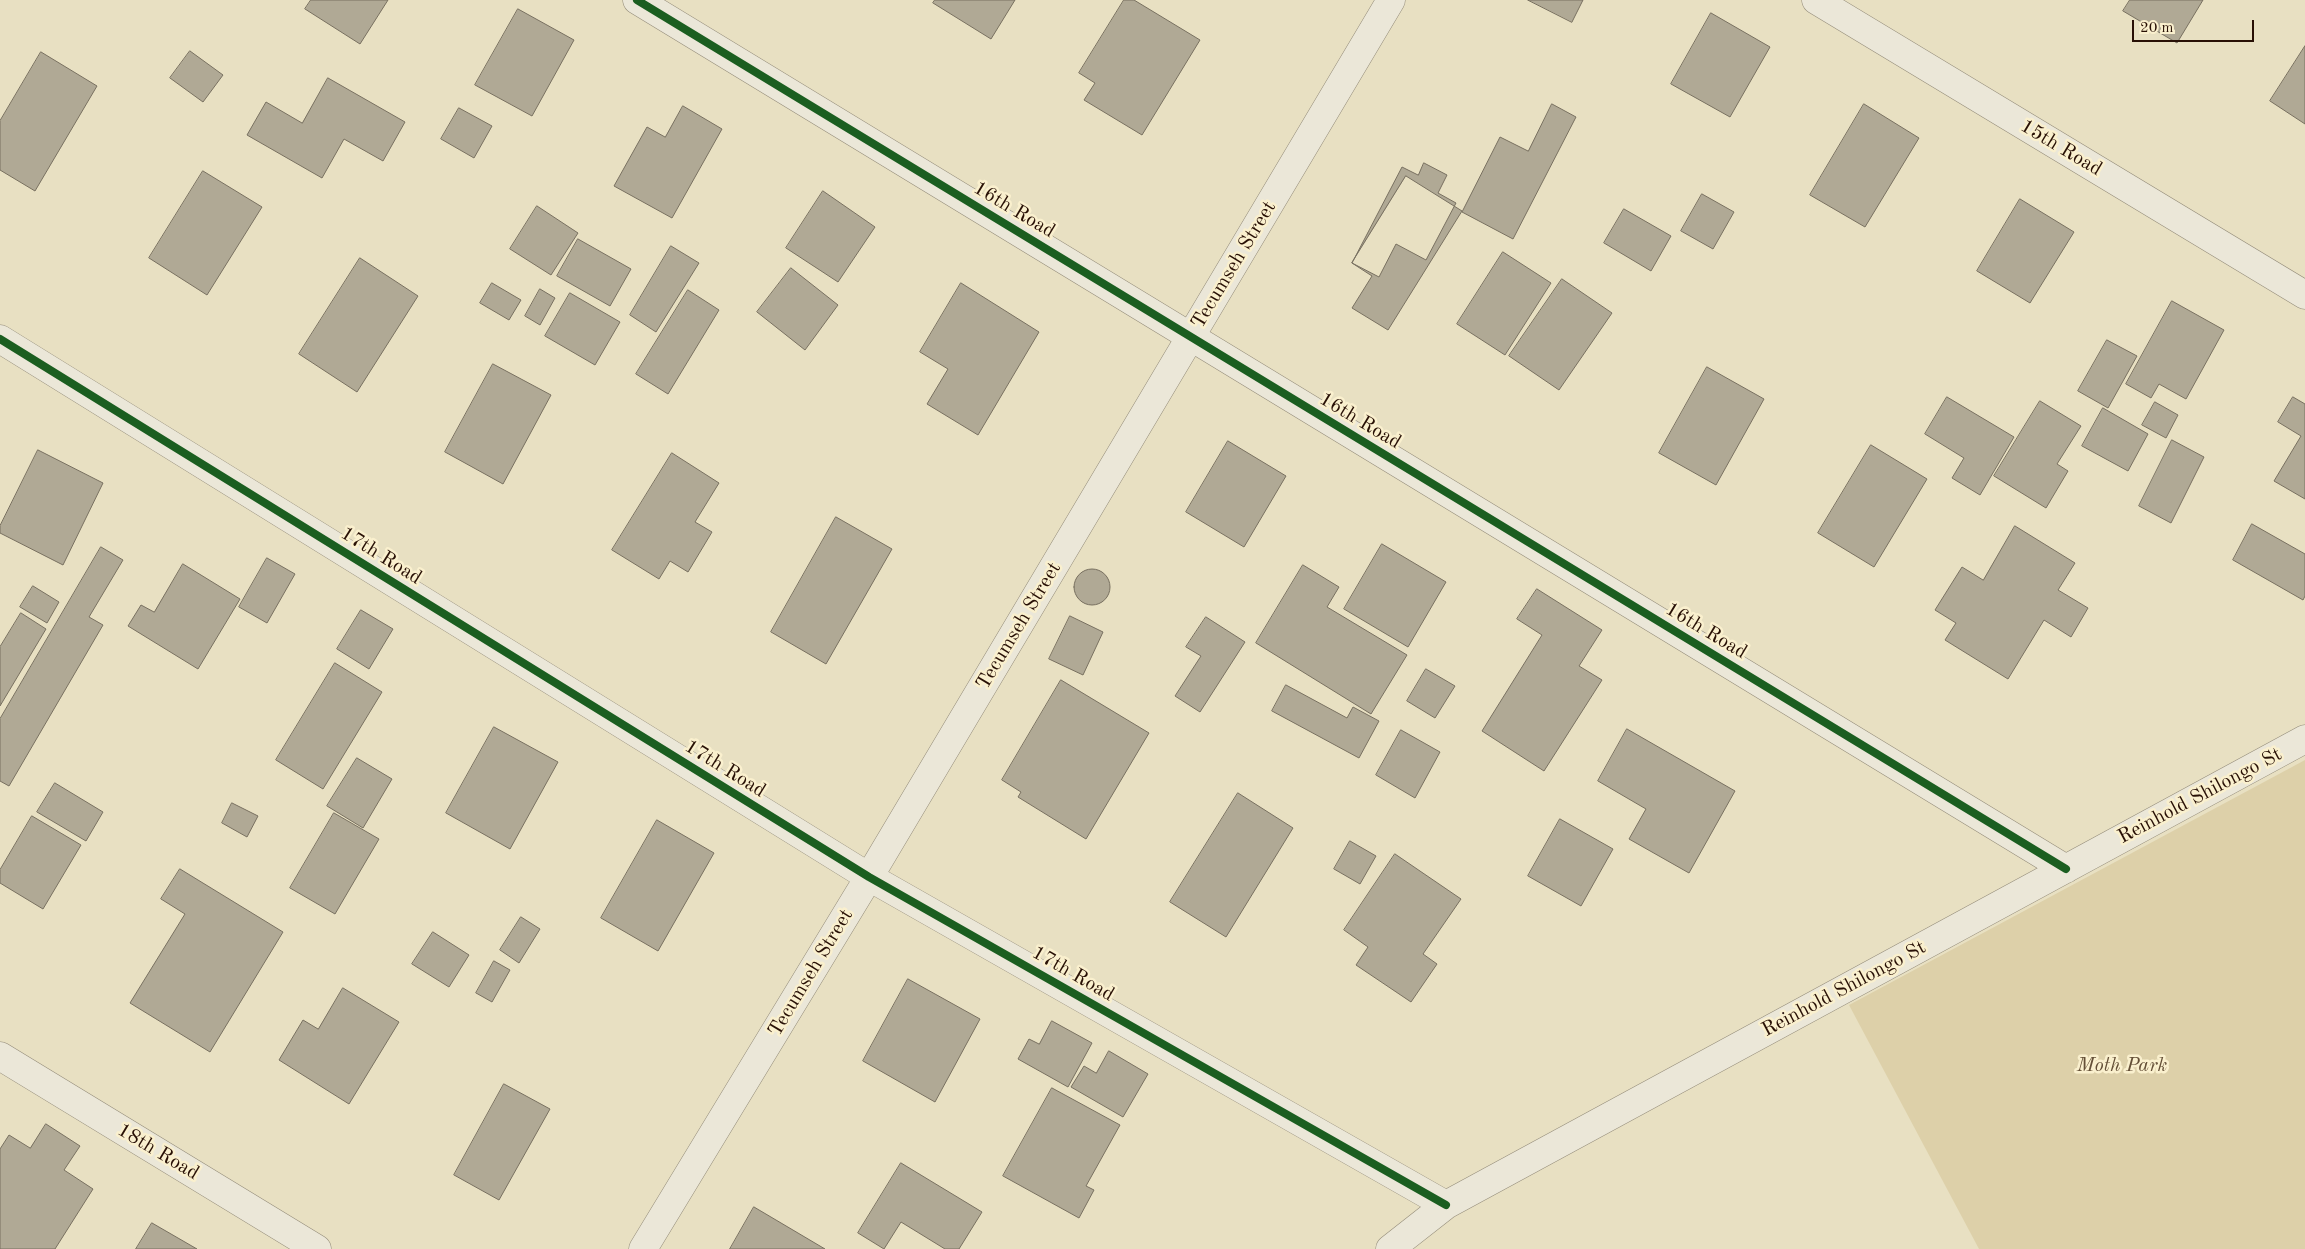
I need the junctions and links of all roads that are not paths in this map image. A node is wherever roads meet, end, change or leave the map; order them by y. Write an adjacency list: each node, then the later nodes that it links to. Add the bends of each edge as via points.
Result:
1 (638, 0): 5 (street, 16th Road)
2 (1391, 0): 5 (street, Tecumseh Street)
3 (1816, 0): 4 (street, 15th Road)
4 (2305, 295)
5 (1192, 338): 8 (street, 16th Road); 9 (street, Tecumseh Street)
6 (0, 339): 9 (street, 17th Road)
7 (2305, 740): 8 (street, Reinhold Shilongo St)
8 (2066, 868): 11 (street, Reinhold Shilongo St)
9 (869, 877): 11 (street, 17th Road); 13 (street, Tecumseh Street)
10 (0, 1056): 12 (street, 18th Road)
11 (1446, 1205): 14 (street, Reinhold Shilongo St)
12 (317, 1249)
13 (643, 1249)
14 (1390, 1249)

